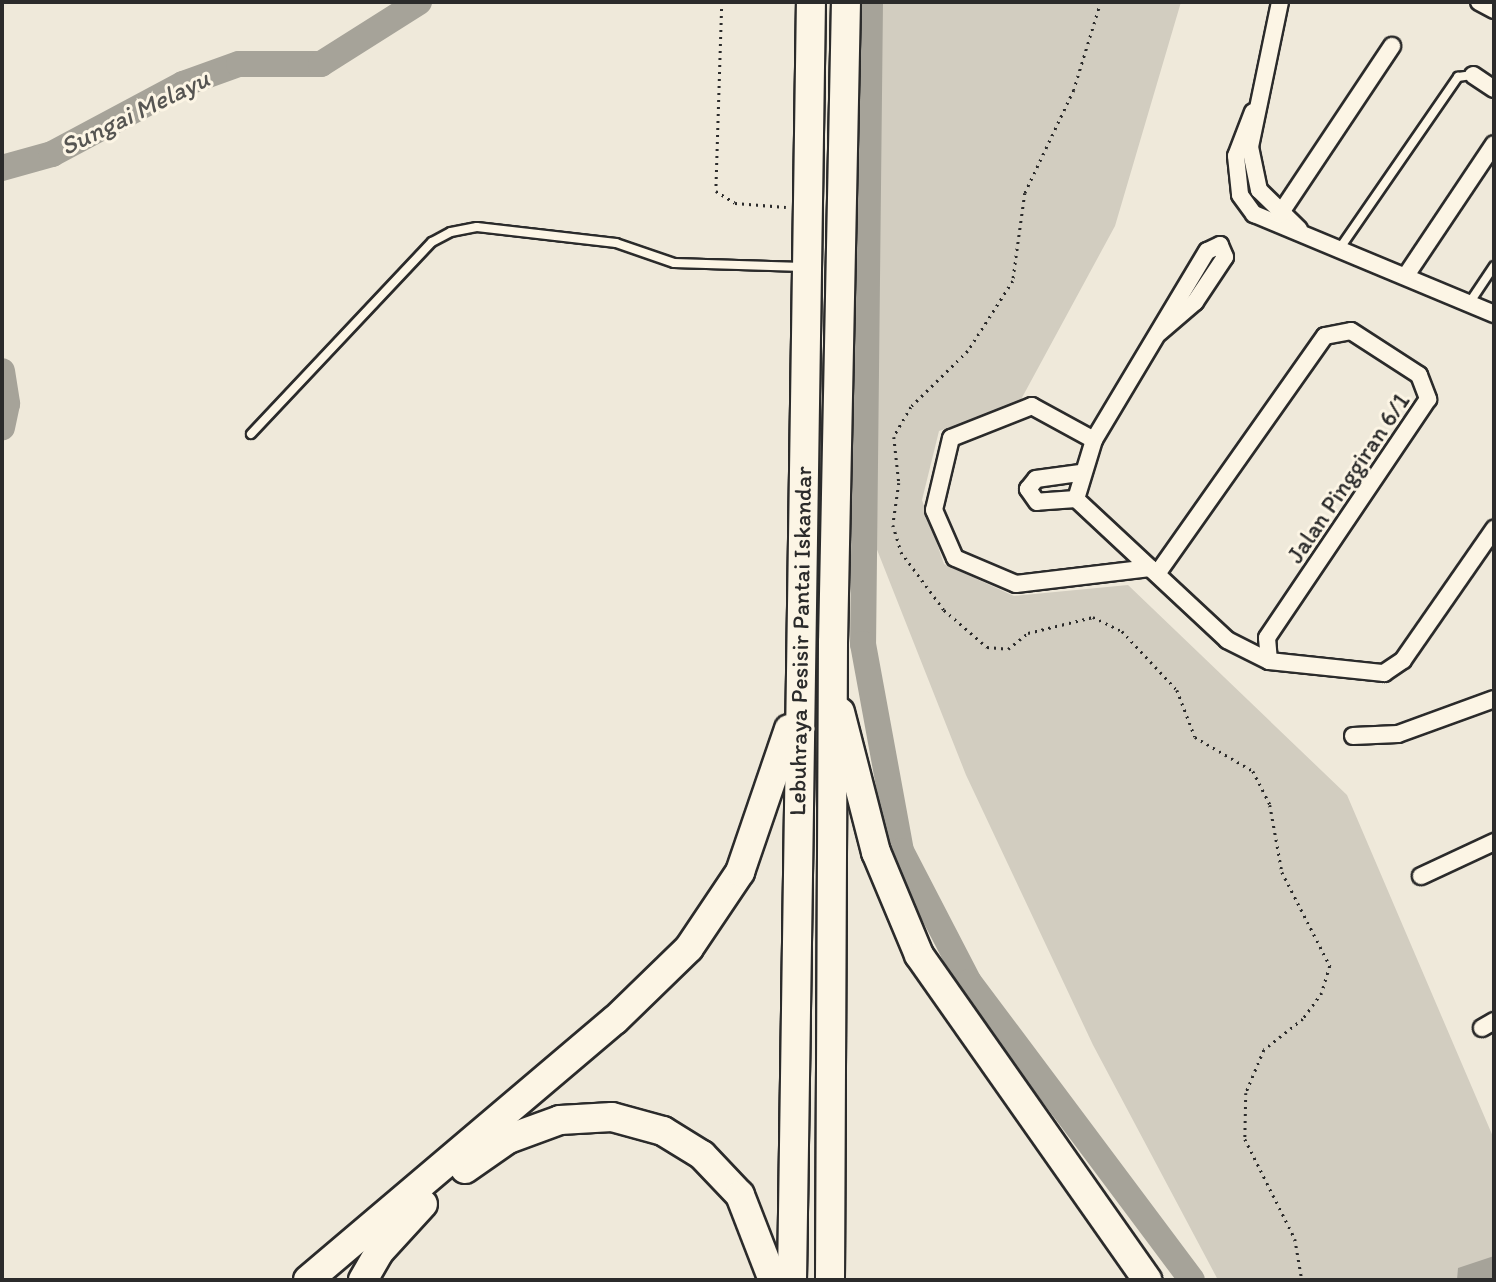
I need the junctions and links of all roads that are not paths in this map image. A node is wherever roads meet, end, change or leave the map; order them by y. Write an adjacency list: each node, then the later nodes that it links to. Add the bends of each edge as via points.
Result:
1 (811, 2): 15 (highway, Lebuhraya Pesisir Pantai Iskandar)
2 (846, 2): 28 (highway, Lebuhraya Pesisir Pantai Iskandar)
3 (1280, 2): 9 (street)
4 (1479, 2): 5 (street)
5 (1494, 10)
6 (1392, 46): 11 (street)
7 (1474, 75): 8 (street); 13 (lane, via 1458,77)
8 (1494, 89)
9 (1253, 112): 11 (street, via 1252,174); 12 (street, via 1236,156 1240,195 1271,225)
10 (1494, 144): 16 (street)
11 (1280, 214): 12 (street)
12 (1306, 235): 13 (street)
13 (1340, 248): 16 (street)
14 (1494, 265): 17 (lane)
15 (806, 267): 20 (lane, via 674,263 617,243 477,227 451,232 432,242); 27 (highway, Lebuhraya Pesisir Pantai Iskandar)
16 (1408, 274): 17 (street)
17 (1469, 302): 18 (street)
18 (1494, 314)
19 (1159, 333): 19 (street, via 1207,251 1220,245 1225,257 1195,302); 21 (street)
20 (250, 434)
21 (1094, 440): 22 (street); 25 (street, via 1032,406 951,438 934,510 955,558 1016,584)
22 (1079, 473): 23 (street); 23 (street, via 1036,479 1028,489 1037,502)
23 (1078, 503): 25 (street)
24 (1494, 529): 26 (street, via 1392,669 1367,675)
25 (1153, 571): 26 (street, via 1227,640); 26 (street, Jalan Pinggiran 6/1, via 1325,336 1352,331 1419,375 1429,390 1423,409 1268,638)
26 (1269, 661)
27 (800, 696): 33 (highway, via 753,841 725,898 689,948 615,1020); 36 (highway, Lebuhraya Pesisir Pantai Iskandar)
28 (833, 697): 37 (highway, Lebuhraya Pesisir Pantai Iskandar); 38 (highway, via 889,893 919,955)
29 (1494, 699): 30 (street, via 1398,734)
30 (1353, 736)
31 (1494, 842): 32 (street)
32 (1421, 876)
33 (308, 1280)
34 (363, 1280): 35 (highway, via 401,1225 483,1154 530,1129 588,1116 639,1122 702,1155 740,1195)
35 (773, 1280)
36 (792, 1280)
37 (830, 1280)
38 (1147, 1280)

